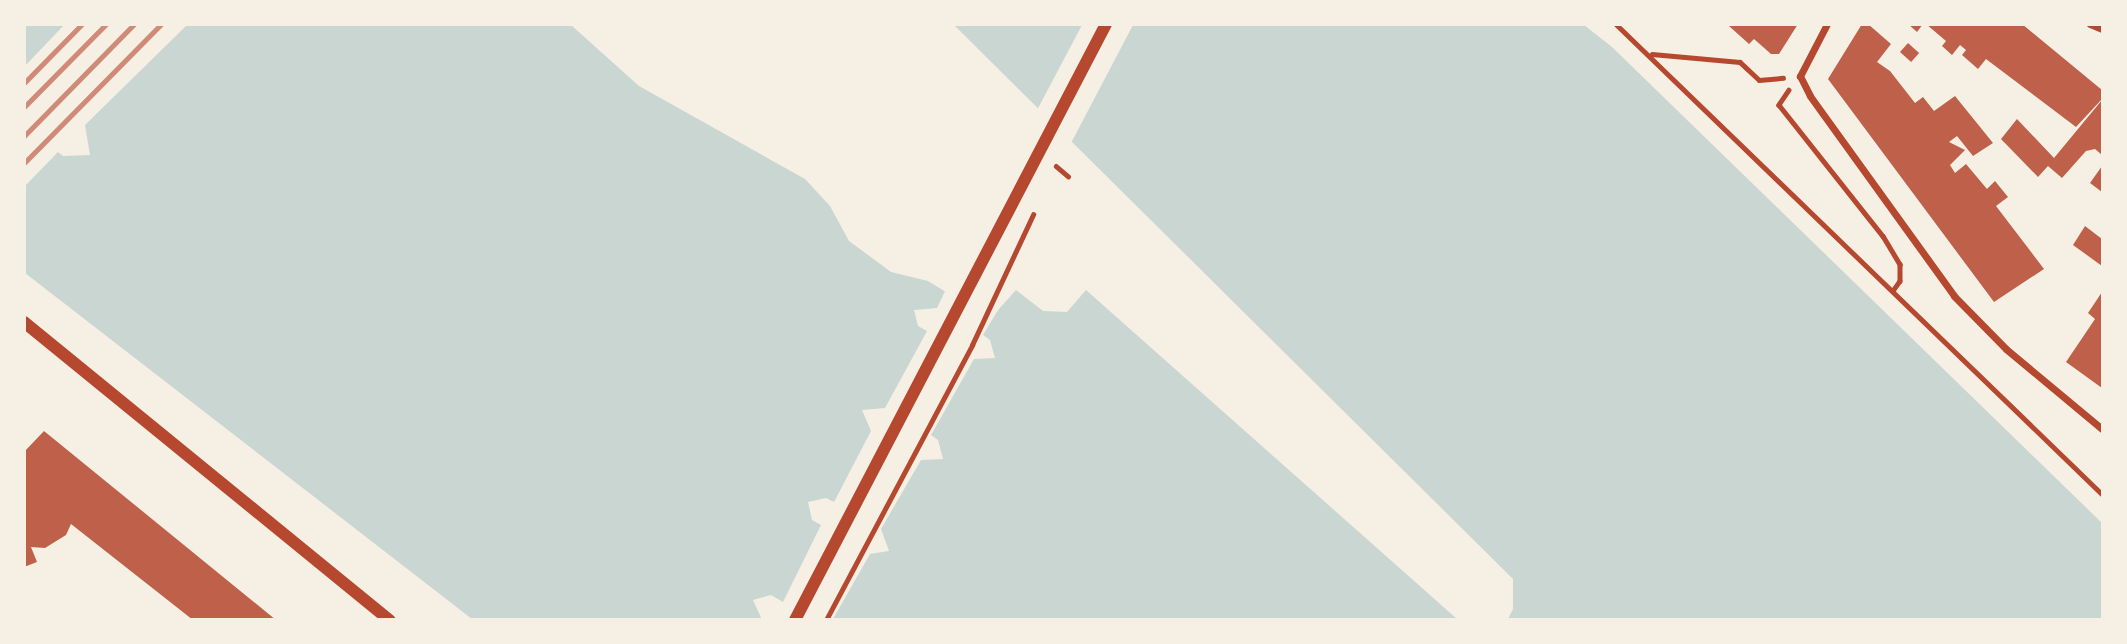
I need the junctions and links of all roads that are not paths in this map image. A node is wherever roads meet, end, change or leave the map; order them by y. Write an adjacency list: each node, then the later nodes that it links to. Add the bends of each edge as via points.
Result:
1 (1106, 24): 8 (street)
2 (1827, 24): 6 (street, via 1800,76 1954,296 2006,349)
3 (2090, 24): 4 (street)
4 (2102, 29)
5 (24, 322): 7 (street)
6 (2102, 429)
7 (390, 620)
8 (795, 620)

